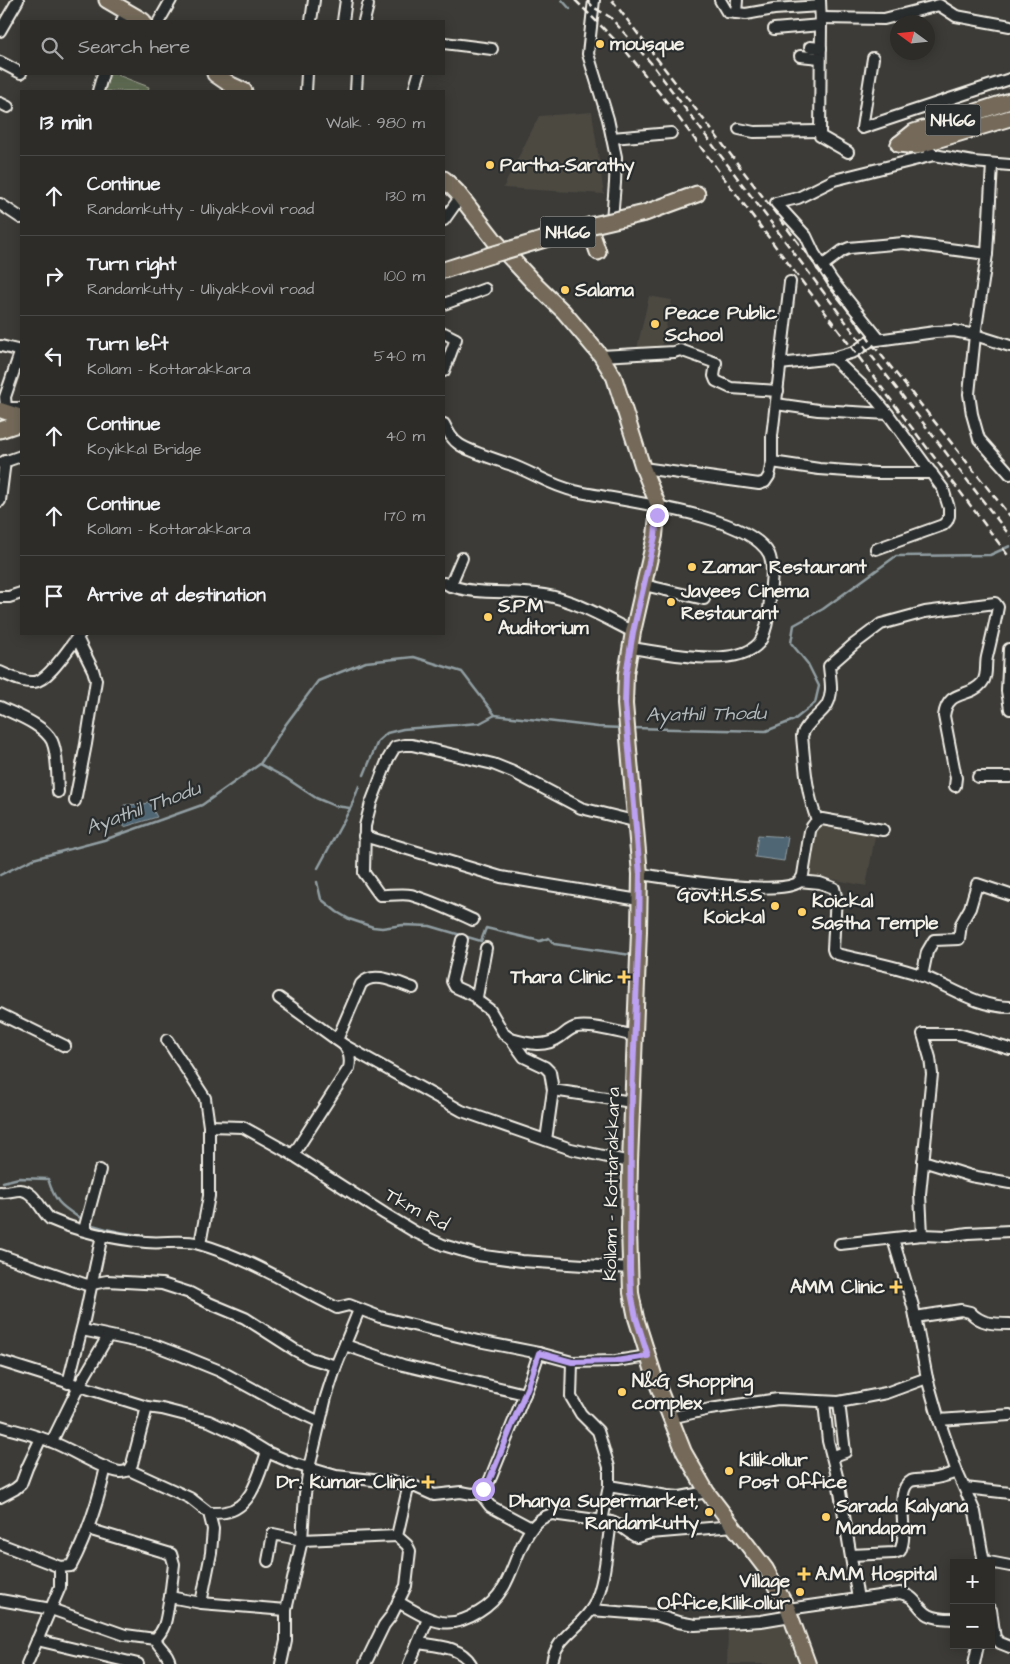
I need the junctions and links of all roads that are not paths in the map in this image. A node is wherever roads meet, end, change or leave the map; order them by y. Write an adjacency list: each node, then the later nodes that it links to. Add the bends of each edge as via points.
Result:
1 (18, 0): 21 (street)
2 (107, 0): 12 (highway)
3 (171, 0): 14 (street)
4 (314, 0): 15 (street)
5 (346, 0): 16 (street)
6 (594, 0): 45 (street, via 588,54)
7 (720, 0): 11 (street, via 727,12)
8 (737, 0): 11 (street)
9 (820, 3): 11 (street); 18 (street)
10 (368, 5): 17 (street)
11 (736, 13)
12 (124, 16): 13 (highway)
13 (139, 20)
14 (161, 20)
15 (311, 20)
16 (343, 20)
17 (364, 20)
18 (821, 22): 19 (street, via 884,19 939,5 956,16); 20 (street); 24 (street)
19 (1010, 26)
20 (774, 28)
21 (0, 30)
22 (445, 43): 23 (street)
23 (492, 49)
24 (817, 51): 25 (street); 43 (street)
25 (800, 56)
26 (873, 58): 34 (street, via 862,128)
27 (0, 62): 28 (street)
28 (20, 72)
29 (103, 75): 36 (street)
30 (216, 75): 35 (highway)
31 (307, 75): 37 (street)
32 (357, 75): 38 (street)
33 (419, 75): 39 (street)
34 (1010, 79)
35 (235, 89)
36 (98, 90)
37 (306, 90)
38 (356, 90)
39 (414, 90)
40 (1010, 102): 46 (highway, NH66, via 914,132 899,144)
41 (1010, 118): 46 (highway)
42 (739, 130): 43 (street)
43 (820, 131): 47 (street, via 820,136)
44 (671, 133): 45 (street)
45 (612, 138): 57 (street, via 616,168)
46 (918, 145): 48 (street)
47 (848, 152)
48 (934, 154): 49 (street); 61 (street, via 834,180 798,198 776,203 806,236)
49 (992, 164): 50 (street); 60 (street)
50 (1010, 165)
51 (445, 180): 53 (highway)
52 (697, 194): 57 (highway, NH66, bridge, via 646,214)
53 (461, 196): 56 (street); 64 (highway, via 495,241)
54 (0, 204): 55 (street)
55 (20, 217)
56 (445, 219)
57 (612, 220): 58 (highway, NH66, bridge)
58 (588, 226): 59 (highway); 62 (highway, NH66, bridge)
59 (598, 252)
60 (988, 254): 61 (street, via 903,243 842,250); 68 (street)
61 (822, 266): 69 (street)
62 (445, 270)
63 (790, 282): 76 (street)
64 (534, 284): 74 (main road, via 564,312)
65 (485, 289): 66 (street)
66 (445, 304)
67 (445, 334): 77 (street, via 456,339)
68 (975, 335): 69 (street, via 954,331); 71 (street); 92 (street, via 969,394 972,414 979,438)
69 (878, 339): 75 (street, via 854,352)
70 (1, 346): 72 (street)
71 (1010, 346)
72 (20, 353)
73 (20, 356): 81 (street)
74 (601, 356): 78 (street, via 680,350 716,363 716,381 732,388); 90 (main road, via 614,377)
75 (833, 358): 76 (street); 82 (street)
76 (780, 364): 78 (street)
77 (445, 367)
78 (778, 392): 79 (street)
79 (776, 404): 82 (street); 89 (street)
80 (20, 408): 81 (street)
81 (3, 409): 83 (main road)
82 (888, 414): 91 (street)
83 (20, 417)
84 (20, 423): 86 (highway)
85 (445, 426): 94 (street, via 460,445 558,486)
86 (0, 430)
87 (20, 456): 88 (street)
88 (3, 462): 93 (street)
89 (772, 462): 90 (street, via 769,476 759,484); 91 (street, via 876,473)
90 (643, 468): 94 (main road)
91 (932, 473): 95 (street, via 947,500 947,521)
92 (1010, 474)
93 (0, 502)
94 (658, 505): 98 (main road); 105 (street, via 726,524 759,543 769,555 772,573 766,626 759,642 748,650 716,658)
95 (876, 549)
96 (462, 558): 97 (street)
97 (447, 584): 102 (street, via 468,590 545,595 571,603)
98 (644, 585): 101 (street); 102 (main road)
99 (20, 593): 100 (street)
100 (0, 597)
101 (704, 599)
102 (633, 632): 105 (main road)
103 (78, 636): 107 (street, via 53,668 35,682); 114 (street, via 96,680)
104 (991, 644): 106 (street); 112 (street, via 984,681 951,699 945,707); 115 (street, via 998,607 995,603 925,612 881,624 831,662 832,684 826,706 802,736 809,799)
105 (631, 648): 116 (main road, Kollam - Kottarakkara, via 625,704)
106 (1009, 649): 109 (street)
107 (0, 672)
108 (0, 707): 113 (street, via 43,730 51,740)
109 (1010, 709)
110 (1009, 774): 111 (street)
111 (978, 777)
112 (955, 786)
113 (58, 792)
114 (75, 800)
115 (817, 820): 117 (street); 120 (street, via 811,827 804,875)
116 (634, 821): 118 (street, via 581,808 493,764 404,744 395,747 388,759 371,803); 119 (main road, Kollam - Kottarakkara)
117 (883, 830)
118 (364, 836): 122 (street, via 500,877); 123 (street, via 364,873 379,894 410,895)
119 (640, 874): 120 (street, via 745,887 780,887); 122 (main road, Kollam - Kottarakkara)
120 (799, 881): 126 (street, via 834,888 834,952)
121 (1010, 895): 126 (street, via 977,884 961,924 959,939 934,940 927,952)
122 (639, 900): 132 (main road, Kollam - Kottarakkara)
123 (473, 920)
124 (462, 940): 128 (street, via 452,981 455,987)
125 (486, 948): 128 (street)
126 (922, 976): 130 (street, via 980,1002)
127 (413, 988): 135 (street, via 382,978 365,979)
128 (477, 997): 133 (street)
129 (279, 998): 135 (street)
130 (1010, 1007)
131 (0, 1014): 136 (street)
132 (636, 1036): 133 (street, via 578,1027 553,1042 542,1044); 139 (main road, Kollam - Kottarakkara)
133 (511, 1039): 138 (street, via 524,1057 550,1072)
134 (167, 1040): 140 (street, via 205,1098)
135 (341, 1043): 141 (street, via 462,1111); 142 (street, via 350,1055 349,1068)
136 (65, 1046)
137 (1010, 1049): 143 (street, via 958,1034 923,1034 932,1074)
138 (553, 1090): 139 (street); 141 (street)
139 (632, 1102): 144 (main road, Kollam - Kottarakkara)
140 (209, 1126): 142 (street, Tkm Rd, via 243,1127); 153 (street, via 209,1196)
141 (546, 1140): 144 (street)
142 (293, 1156): 156 (street, Tkm Rd, via 415,1232 443,1245 477,1255 522,1261)
143 (923, 1161): 146 (street, via 971,1176); 150 (street, via 920,1194)
144 (630, 1162): 156 (main road, Kollam - Kottarakkara)
145 (100, 1170): 148 (street)
146 (1010, 1183)
147 (0, 1192): 148 (street, via 25,1191 50,1219)
148 (84, 1230): 151 (street)
149 (1010, 1231): 150 (street, via 947,1236)
150 (922, 1234): 152 (street)
151 (102, 1235): 153 (street, via 148,1242); 157 (street)
152 (893, 1239): 154 (street); 159 (street)
153 (200, 1244): 158 (street, via 270,1273 337,1308 349,1305)
154 (840, 1244)
155 (0, 1255): 157 (street, via 72,1281)
156 (630, 1268): 165 (main road, Kollam - Kottarakkara, via 636,1318)
157 (92, 1283): 161 (street); 168 (street, via 162,1284 190,1292 245,1318 294,1350)
158 (359, 1310): 163 (street); 164 (street, via 478,1341)
159 (915, 1317): 160 (street, via 961,1310 983,1321); 169 (street)
160 (1010, 1324)
161 (82, 1330): 162 (street); 170 (street)
162 (108, 1336): 170 (street); 178 (street, via 154,1345 192,1359)
163 (345, 1345): 168 (street); 171 (street, via 403,1365)
164 (539, 1353): 167 (street); 171 (street)
165 (648, 1356): 167 (street); 176 (main road, Kollam - Kottarakkara)
166 (0, 1361): 170 (street)
167 (572, 1362): 189 (street, via 571,1397 580,1414 598,1430 609,1467)
168 (336, 1366): 178 (street)
169 (927, 1378): 173 (street, via 886,1393); 177 (street)
170 (74, 1384): 174 (street); 181 (street)
171 (525, 1394): 192 (street, via 487,1486)
172 (824, 1402): 173 (street); 176 (street, via 778,1399); 203 (street, via 828,1441)
173 (839, 1402): 183 (street, via 845,1452)
174 (147, 1407): 182 (street, via 209,1421); 186 (street)
175 (1010, 1415): 177 (street)
176 (670, 1418): 191 (main road, Kollam - Kottarakkara, via 684,1452)
177 (938, 1420): 187 (street)
178 (320, 1422): 185 (street)
179 (0, 1426): 180 (street)
180 (41, 1438): 181 (street); 194 (street, via 21,1484)
181 (52, 1441): 184 (street)
182 (267, 1452): 185 (street); 195 (street, via 250,1495 244,1502 235,1510)
183 (834, 1456)
184 (106, 1467): 186 (street, via 125,1472); 199 (street)
185 (310, 1468): 188 (street, via 336,1476); 201 (street)
186 (129, 1470): 195 (street, via 190,1498)
187 (957, 1472): 190 (street); 203 (street, via 913,1480 904,1487 904,1539 900,1551)
188 (408, 1484): 192 (street, via 434,1495); 200 (street)
189 (609, 1486): 191 (street, via 680,1497); 196 (street)
190 (965, 1488): 193 (street); 204 (street, via 976,1512)
191 (707, 1492): 197 (main road, Kollam - Kottarakkara)
192 (480, 1493): 198 (street, via 490,1506)
193 (1010, 1494)
194 (0, 1497)
195 (209, 1512): 213 (street, via 213,1529 211,1553)
196 (607, 1521): 197 (street, via 617,1523 636,1537 650,1532); 198 (street, via 552,1514); 216 (street, via 605,1564)
197 (734, 1526): 217 (main road, Kollam - Kottarakkara, via 766,1569)
198 (531, 1528): 218 (street, via 504,1587 495,1599 459,1622 452,1624)
199 (88, 1529): 208 (street, via 71,1566); 209 (street, via 170,1554 174,1564)
200 (396, 1536): 201 (street); 212 (street, via 408,1545 410,1551 406,1586)
201 (302, 1540): 205 (street, via 273,1534); 215 (street)
202 (0, 1544): 208 (street)
203 (851, 1555): 210 (street)
204 (984, 1559)
205 (268, 1561)
206 (995, 1564): 207 (street)
207 (1010, 1566)
208 (60, 1567): 214 (street, via 60,1587)
209 (170, 1597): 213 (street); 220 (street, via 166,1622)
210 (858, 1598): 217 (street); 219 (street, via 906,1594 927,1614)
211 (0, 1600): 214 (street)
212 (398, 1602): 218 (street); 230 (street)
213 (201, 1603): 215 (street)
214 (51, 1609): 220 (street, via 125,1635); 222 (street)
215 (286, 1610): 229 (street, via 286,1641)
216 (591, 1610): 217 (street, via 656,1615 695,1625 761,1621); 233 (street, via 561,1640)
217 (789, 1612): 234 (main road, Kollam - Kottarakkara)
218 (428, 1619): 223 (street)
219 (950, 1619)
220 (154, 1639): 228 (street, via 170,1659)
221 (995, 1639): 224 (street)
222 (38, 1640): 226 (street); 227 (street)
223 (418, 1643): 231 (street); 232 (street, via 457,1651 464,1654)
224 (1010, 1647)
225 (977, 1649): 235 (street)
226 (27, 1664)
227 (138, 1664)
228 (170, 1664)
229 (281, 1664)
230 (365, 1664)
231 (409, 1664)
232 (471, 1664)
233 (552, 1664)
234 (808, 1664)
235 (974, 1664)

